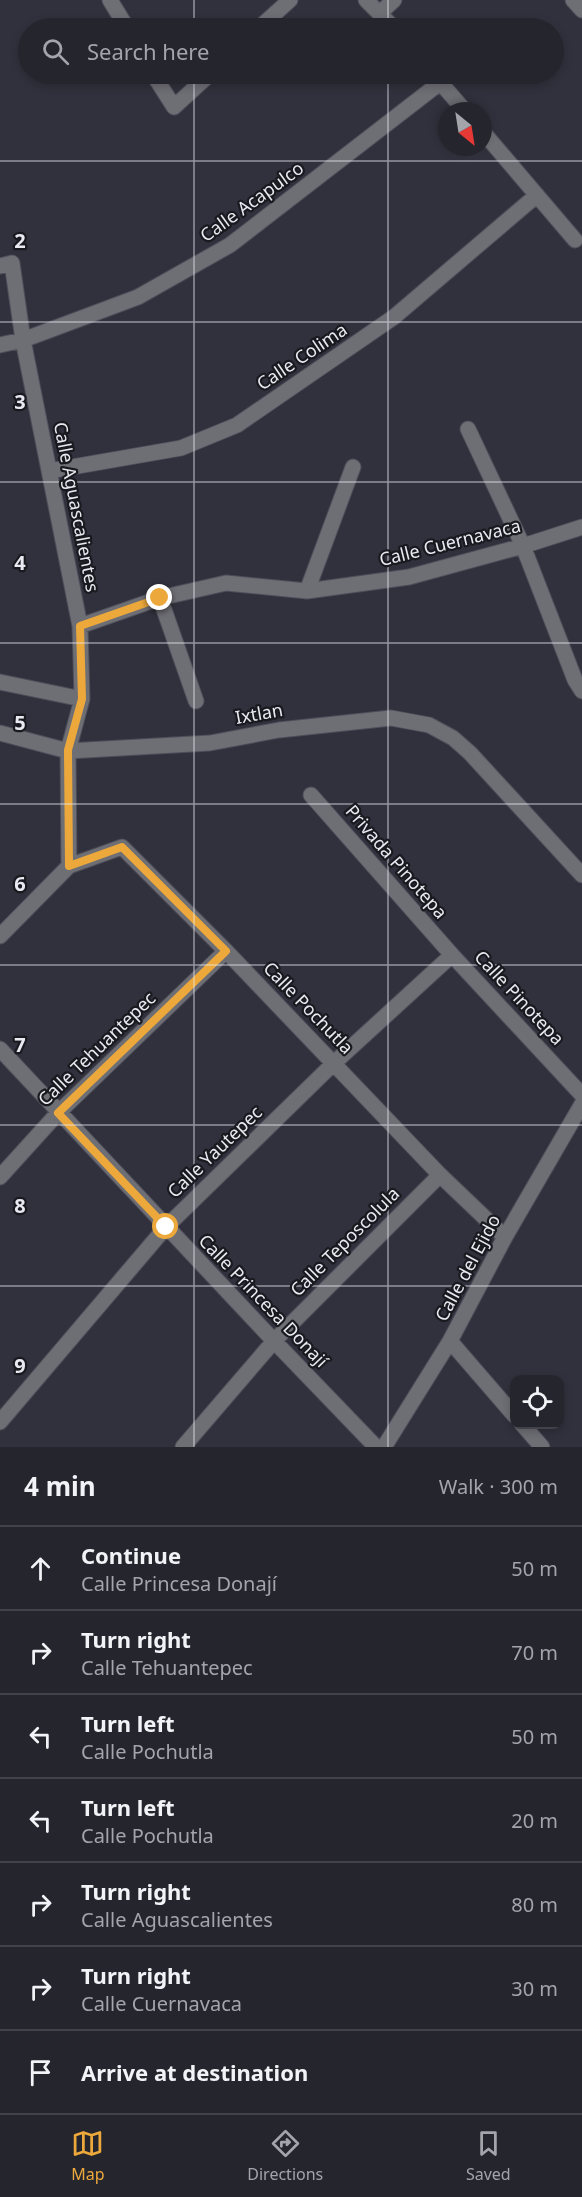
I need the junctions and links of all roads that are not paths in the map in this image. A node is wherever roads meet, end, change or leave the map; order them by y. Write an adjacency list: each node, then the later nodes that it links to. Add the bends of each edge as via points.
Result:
1 (110, 0): 8 (street)
2 (290, 0): 9 (street)
3 (366, 0): 7 (street)
4 (394, 0): 7 (street)
5 (573, 0): 6 (street)
6 (582, 10)
7 (380, 13): 10 (street)
8 (121, 18)
9 (270, 18)
10 (385, 18)
11 (159, 84): 12 (street, via 174,107)
12 (199, 84)
13 (430, 84): 20 (street, Calle Acapulco, via 230,245 138,297)
14 (442, 84): 15 (street)
15 (457, 102)
16 (492, 142): 17 (street)
17 (537, 195): 18 (street); 24 (street, Calle Colima, via 394,317 237,425 181,448)
18 (575, 240)
19 (6, 264): 20 (street, Calle Aguascalientes)
20 (23, 340): 21 (street, Calle Acapulco); 24 (street, Calle Aguascalientes)
21 (0, 345)
22 (468, 429): 26 (street)
23 (353, 467): 27 (street)
24 (49, 471): 29 (street, Calle Aguascalientes)
25 (582, 527): 26 (street, Calle Cuernavaca)
26 (523, 546): 27 (street, Calle Cuernavaca, via 409,578); 31 (street)
27 (307, 591): 28 (street, Calle Cuernavaca, via 226,583)
28 (160, 598): 29 (street, Calle Cuernavaca); 33 (street)
29 (80, 626): 32 (street, Calle Aguascalientes)
30 (0, 682): 32 (street)
31 (582, 691)
32 (82, 699): 35 (street, Calle Aguascalientes)
33 (196, 701)
34 (0, 734): 35 (street, Ixtlan)
35 (68, 750): 37 (street, Calle Aguascalientes); 38 (street, Ixtlan, via 210,743 279,730 391,718 429,724 470,753)
36 (311, 795): 41 (street, Privada Pinotepa)
37 (69, 866): 39 (street); 40 (street, Calle Pochutla, via 122,847)
38 (582, 874)
39 (0, 936)
40 (226, 951): 43 (street, Calle Pochutla); 46 (street, Calle Tehuantepec)
41 (452, 955): 43 (street, Calle Yautepec); 44 (street, Calle Pinotepa)
42 (0, 1049): 46 (street, Calle Princesa Donají)
43 (334, 1063): 48 (street, Calle Pochutla); 50 (street, Calle Yautepec)
44 (582, 1095)
45 (582, 1104): 47 (street, Calle del Ejido)
46 (58, 1113): 49 (street, Calle Tehuantepec); 50 (street, Calle Princesa Donají)
47 (577, 1125): 51 (street, Calle del Ejido)
48 (440, 1175): 51 (street, Calle Pochutla); 52 (street, Calle Teposcolula)
49 (0, 1177)
50 (166, 1227): 52 (street, Calle Princesa Donají); 55 (street, Calle Yautepec)
51 (505, 1237): 53 (street, Calle del Ejido)
52 (274, 1341): 57 (street, Calle Teposcolula); 58 (street, Calle Princesa Donají)
53 (450, 1341): 54 (street); 59 (street, Calle del Ejido)
54 (510, 1410)
55 (0, 1422)
56 (526, 1429): 60 (street)
57 (183, 1447)
58 (376, 1447)
59 (384, 1447)
60 (542, 1447)

